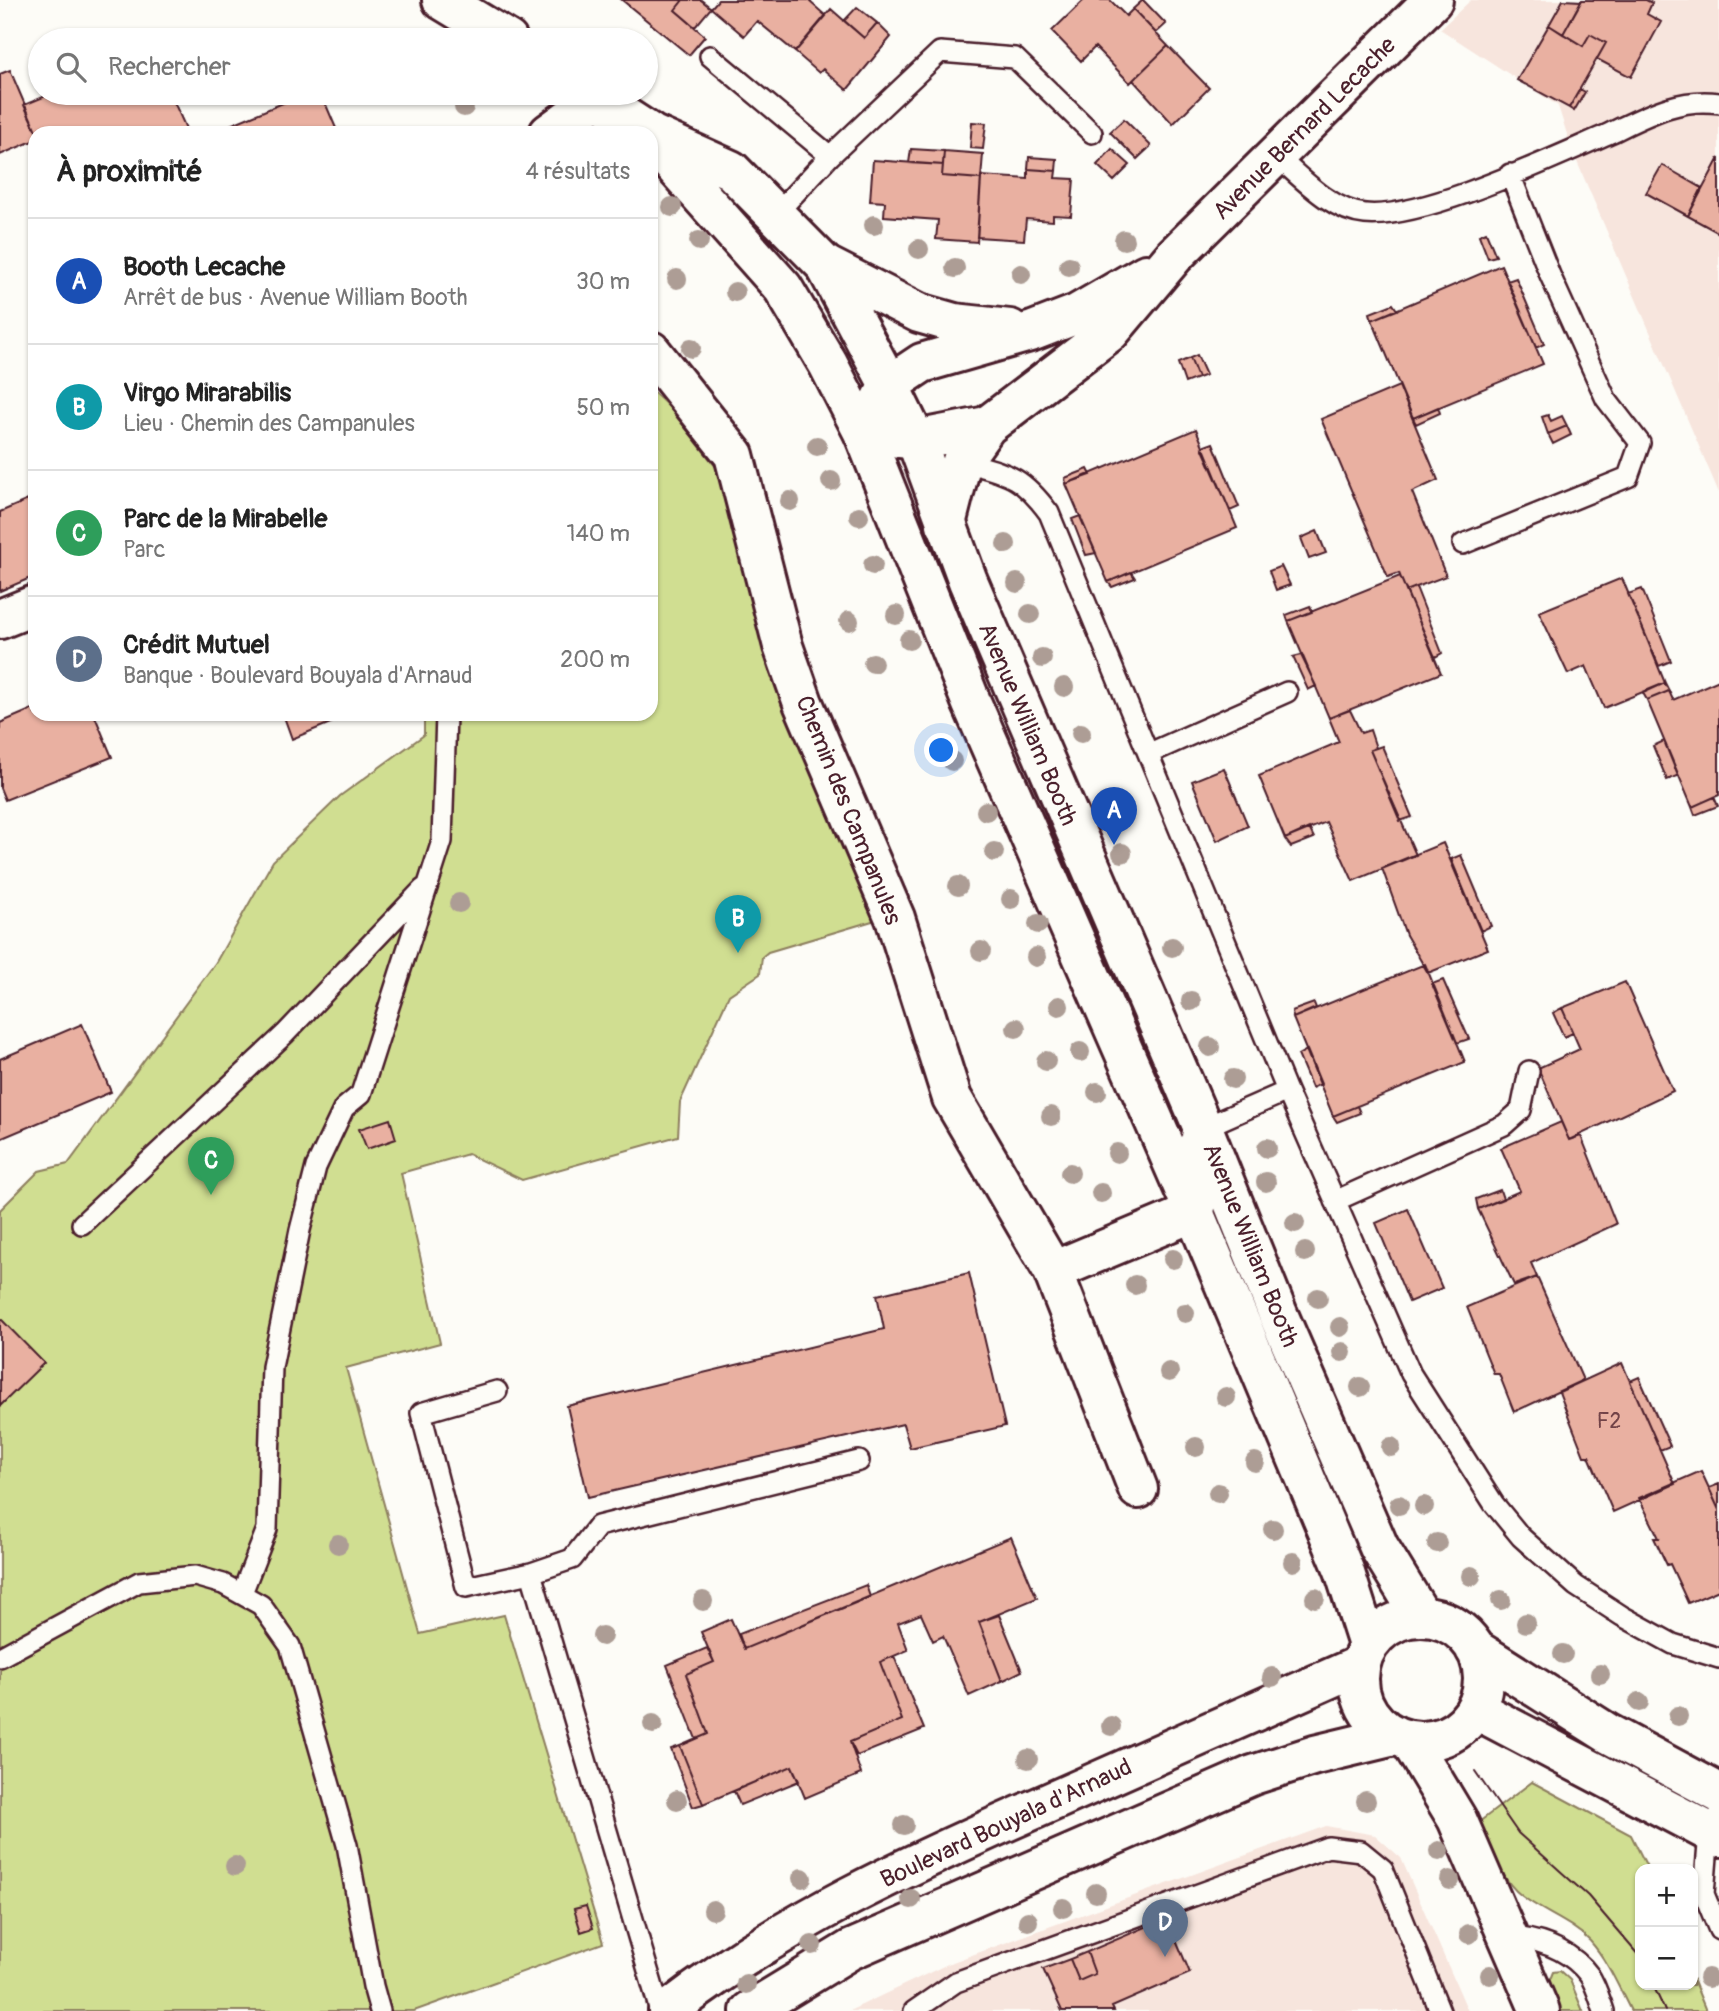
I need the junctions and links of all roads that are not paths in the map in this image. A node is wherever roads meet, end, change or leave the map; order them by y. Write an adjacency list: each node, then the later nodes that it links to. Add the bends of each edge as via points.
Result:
1 (442, 0): 3 (street)
2 (1433, 0): 14 (street, Avenue Bernard Lecache)
3 (488, 28)
4 (710, 56): 13 (lane)
5 (1719, 103): 15 (lane, via 1671,105)
6 (582, 105): 8 (street)
7 (605, 105): 9 (street, Avenue William Booth)
8 (558, 126)
9 (636, 126)
10 (1092, 133): 13 (lane, via 1015,58 940,52)
11 (658, 138): 16 (street, Avenue William Booth, via 731,170)
12 (658, 145): 23 (street, Avenue William Booth, via 783,288)
13 (830, 156): 16 (lane)
14 (1276, 156): 15 (lane, via 1338,205 1364,215 1404,212); 17 (street, Avenue Bernard Lecache)
15 (1510, 174): 27 (lane, via 1606,399 1640,443 1628,477)
16 (774, 216): 18 (street, Avenue William Booth)
17 (1174, 256): 19 (street, Avenue Bernard Lecache, via 1086,309); 22 (street, Avenue Bernard Lecache, via 1110,331)
18 (825, 265): 19 (street, Avenue Bernard Lecache, via 919,313 954,323); 21 (street, Avenue William Booth)
19 (1033, 331): 21 (street, Avenue Bernard Lecache, via 922,363)
20 (658, 360): 40 (street, Chemin des Campanules, via 734,455 783,646 895,918 952,1098)
21 (889, 385): 23 (street, Avenue Bernard Lecache); 24 (street, Avenue William Booth)
22 (987, 425): 24 (street, Avenue Bernard Lecache); 25 (street, Avenue Bernard Lecache)
23 (864, 434): 24 (street, Avenue Bernard Lecache); 38 (street, Avenue William Booth, via 968,695)
24 (916, 440): 26 (street, Avenue William Booth)
25 (962, 461): 26 (street, Avenue Bernard Lecache); 32 (lane, via 1006,473 1030,487 1049,513)
26 (946, 524): 36 (street, Avenue William Booth)
27 (1462, 544)
28 (28, 608): 29 (street)
29 (0, 620)
30 (1287, 692): 32 (lane)
31 (446, 721): 33 (lane, via 442,841)
32 (1150, 753): 35 (lane)
33 (426, 886): 39 (lane, via 285,1034); 45 (lane, via 361,1094 344,1108 316,1167 271,1367 267,1529)
34 (1529, 1071): 37 (lane, via 1521,1110 1504,1125)
35 (1287, 1091): 36 (lane); 37 (lane)
36 (1203, 1128): 38 (street, via 1199,1140 1201,1196); 46 (street, Avenue William Booth, via 1380,1547)
37 (1335, 1201): 50 (lane, via 1411,1374 1514,1529 1576,1586 1673,1644)
38 (1194, 1212): 40 (street); 48 (street, Avenue William Booth, via 1344,1570)
39 (82, 1224)
40 (1053, 1271): 43 (street, Chemin des Campanules)
41 (497, 1391): 44 (lane, via 421,1413 466,1587)
42 (859, 1461): 44 (lane, via 598,1526 572,1559)
43 (1138, 1489)
44 (531, 1573): 58 (lane)
45 (242, 1593): 49 (lane, via 195,1576 139,1582); 57 (lane, via 261,1605 290,1646 347,1845)
46 (1421, 1616): 47 (street, via 1443,1620); 48 (street, via 1400,1619 1382,1629)
47 (1475, 1648): 51 (street, via 1482,1668 1482,1689); 53 (street, via 1609,1734)
48 (1364, 1655): 52 (street, via 1359,1693 1372,1719); 59 (street, Boulevard Bouyala d'Arnaud, via 933,1854 798,1922)
49 (0, 1657)
50 (1719, 1658)
51 (1475, 1709): 52 (street, via 1461,1727); 54 (street)
52 (1415, 1739): 56 (street); 60 (street, Boulevard Bouyala d'Arnaud, via 1315,1755 1253,1775 850,1950)
53 (1719, 1793)
54 (1716, 1828): 55 (lane, via 1704,1894)
55 (1719, 1930)
56 (1507, 1936): 63 (street); 64 (lane, via 1560,1950 1589,1976)
57 (380, 2011)
58 (660, 2011)
59 (668, 2011)
60 (750, 2011)
61 (914, 2011): 62 (lane, via 957,1982 1328,1847 1361,1851 1383,1869)
62 (1440, 2011)
63 (1540, 2011)
64 (1604, 2011)

